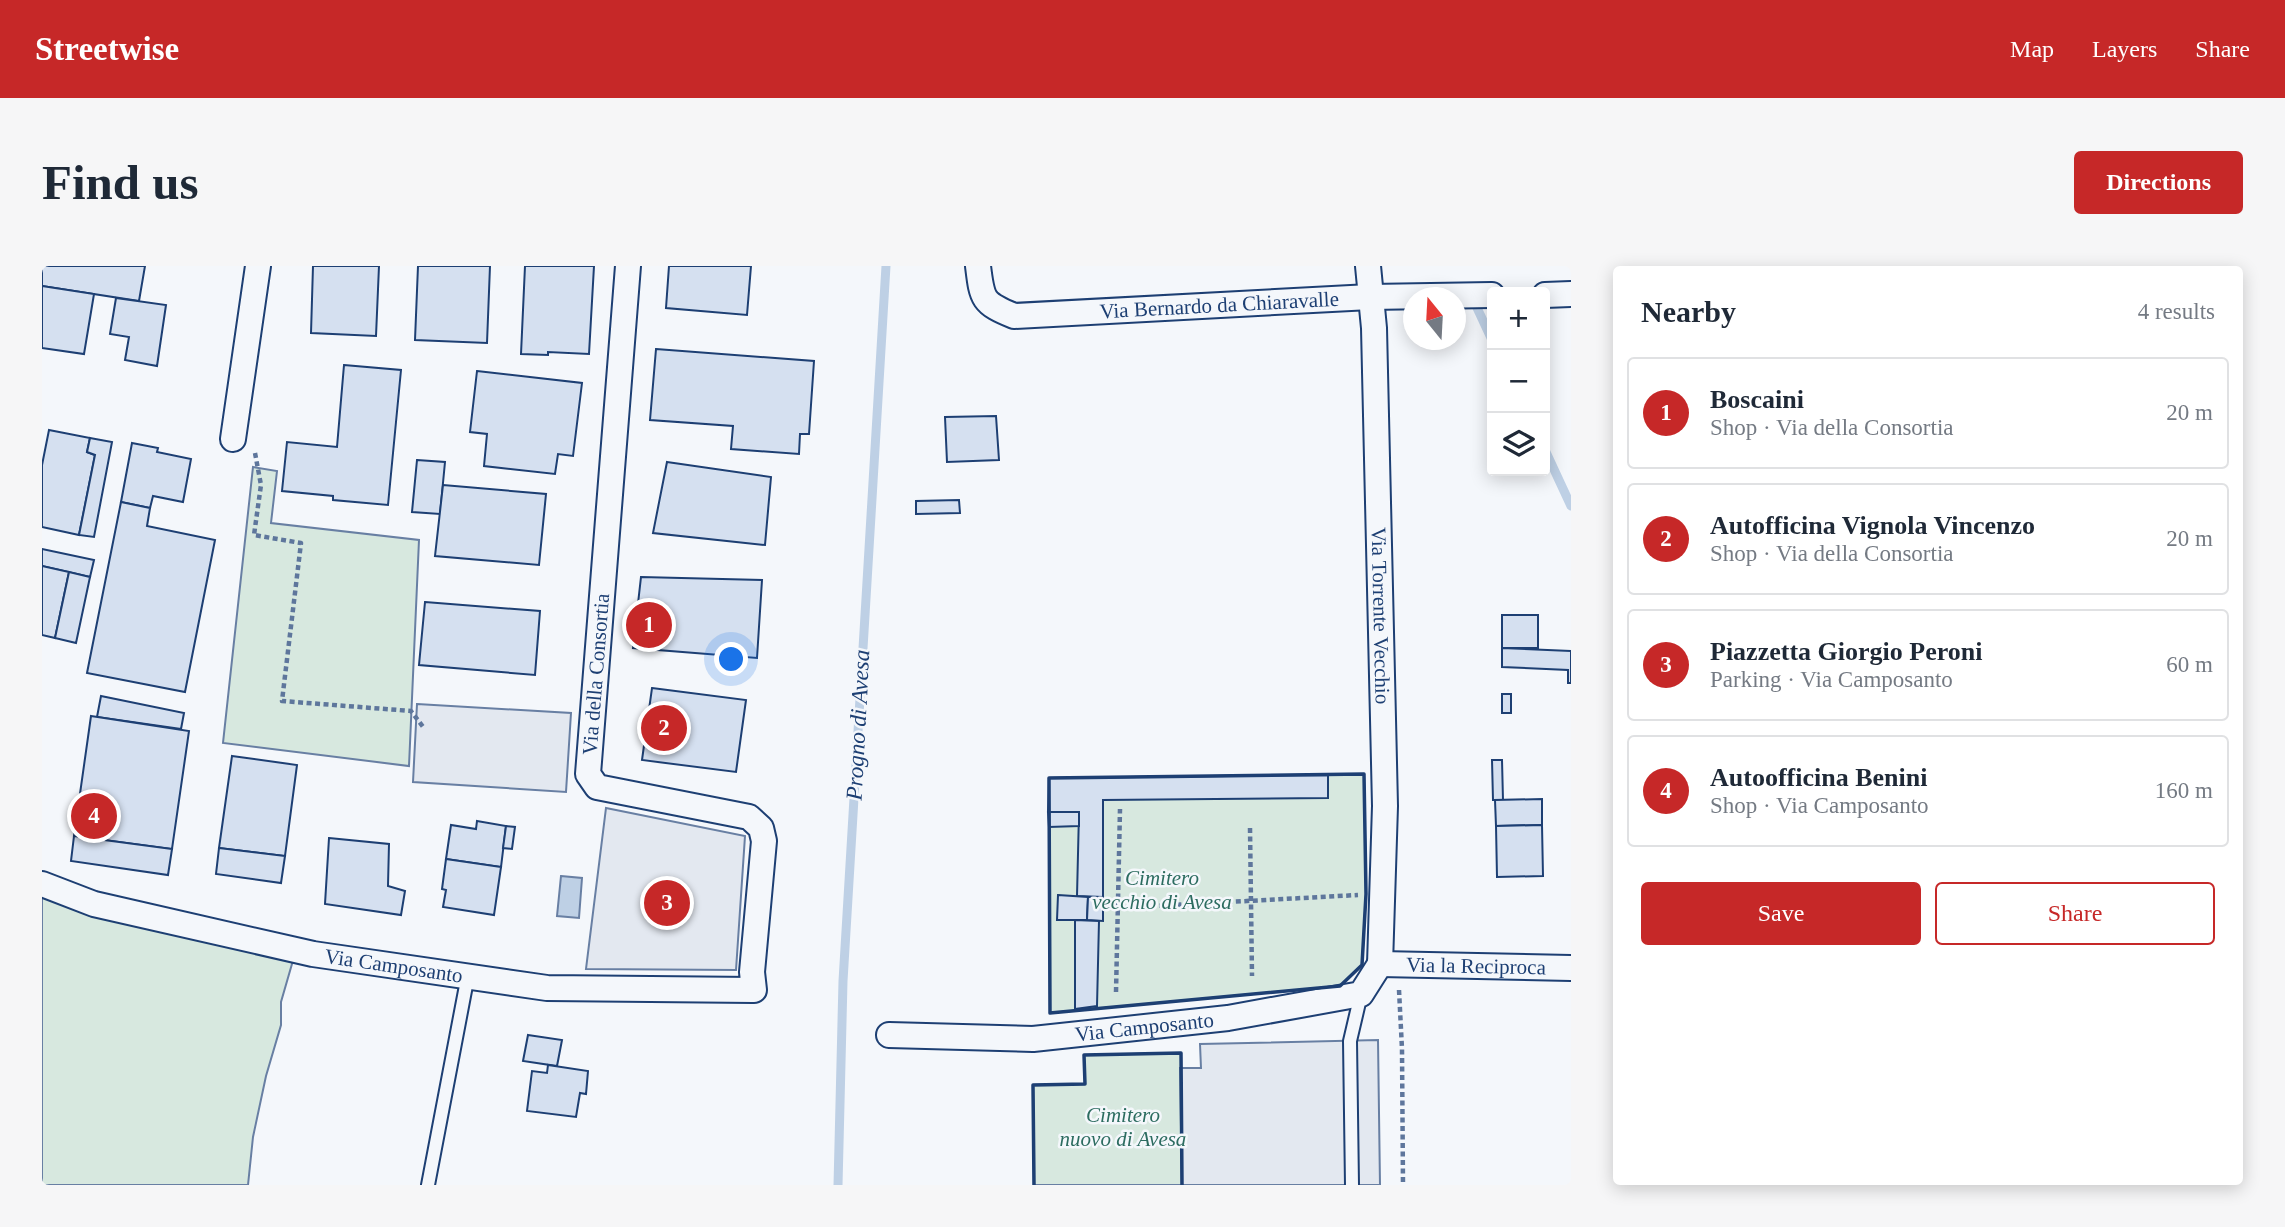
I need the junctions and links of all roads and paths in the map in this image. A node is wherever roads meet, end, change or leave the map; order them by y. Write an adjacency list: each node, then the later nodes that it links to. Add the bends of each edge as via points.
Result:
1 (258, 266): 9 (street)
2 (628, 266): 21 (street, Via della Consortia, via 588,774 597,787 749,817 761,828 764,841)
3 (978, 266): 8 (street, Via Bernardo da Chiaravalle, via 984,299 1014,316)
4 (1368, 266): 8 (street, Via Torrente Vecchio)
5 (1571, 294): 7 (street)
6 (1487, 295): 8 (street, Via Bernardo da Chiaravalle)
7 (1550, 295)
8 (1370, 297): 17 (street, Via Torrente Vecchio)
9 (233, 439): 10 (path, via 255,453 261,485 254,535 301,543 282,701 411,711)
10 (424, 728)
11 (1120, 809): 16 (path)
12 (1250, 828): 15 (path)
13 (53, 888): 19 (street, Via Camposanto, via 94,904 313,954)
14 (1366, 894): 15 (path)
15 (1251, 899): 16 (path); 20 (path)
16 (1117, 908): 22 (path)
17 (1389, 964): 18 (street, Via la Reciproca); 23 (street); 27 (path, via 1402,1049)
18 (1571, 968)
19 (468, 975): 21 (street, Via Camposanto, via 547,988); 25 (lane)
20 (1252, 976)
21 (754, 990)
22 (1116, 992)
23 (1361, 994): 24 (street, Via Camposanto, via 1228,1018 1033,1039); 26 (lane, via 1350,1041)
24 (889, 1035)
25 (428, 1185)
26 (1352, 1185)
27 (1404, 1185)

